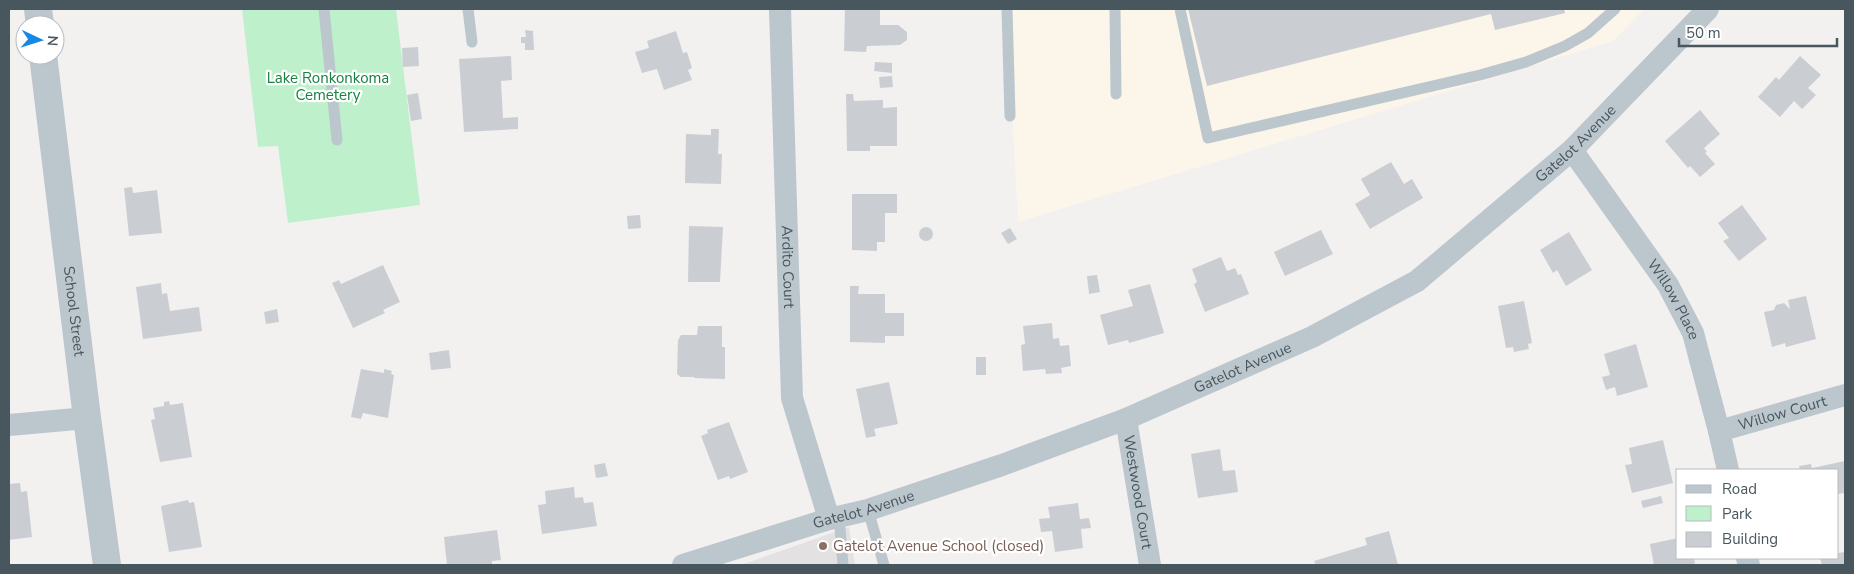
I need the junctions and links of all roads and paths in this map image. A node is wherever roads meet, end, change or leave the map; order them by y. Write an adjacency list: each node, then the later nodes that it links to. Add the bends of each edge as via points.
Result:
1 (324, 9): 13 (lane)
2 (468, 9): 9 (lane)
3 (780, 9): 22 (street, Ardito Court, via 792,398)
4 (1007, 9): 12 (lane)
5 (1115, 9): 11 (lane)
6 (1180, 9): 7 (lane, via 1208,138 1480,76 1526,62 1588,33)
7 (1615, 9)
8 (1708, 9): 14 (street, Gatelot Avenue)
9 (472, 42)
10 (44, 65): 16 (street, School Street)
11 (1116, 94)
12 (1010, 116)
13 (337, 140)
14 (1572, 150): 17 (street, Gatelot Avenue, via 1417,281 1312,337); 19 (street, Willow Place, via 1668,285 1693,333)
15 (1845, 395): 19 (street, Willow Court)
16 (87, 418): 18 (street); 23 (street, School Street)
17 (1126, 419): 21 (street, Gatelot Avenue); 27 (street, Westwood Court)
18 (9, 425)
19 (1719, 431): 20 (street, Willow Place)
20 (1728, 469)
21 (868, 510): 22 (street, Gatelot Avenue); 26 (lane)
22 (834, 518): 24 (street, Gatelot Avenue); 25 (lane)
23 (107, 565)
24 (684, 565)
25 (844, 565)
26 (884, 565)
27 (1150, 565)

